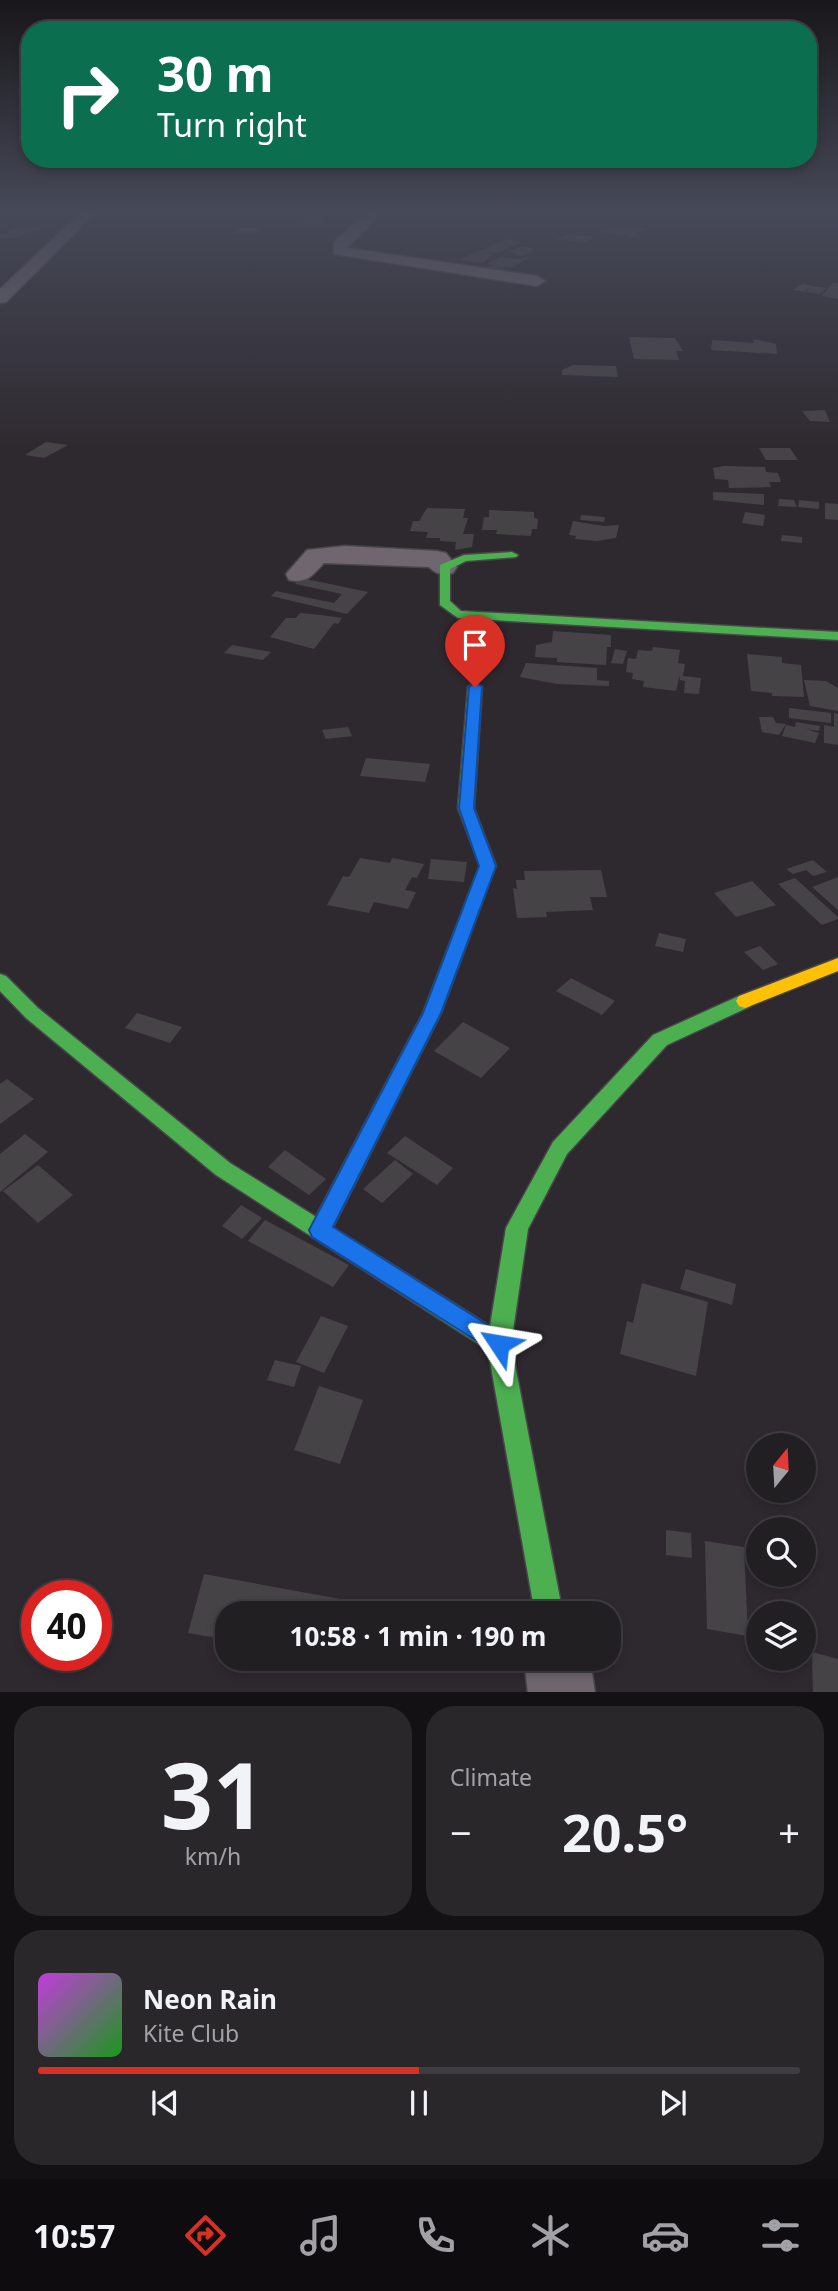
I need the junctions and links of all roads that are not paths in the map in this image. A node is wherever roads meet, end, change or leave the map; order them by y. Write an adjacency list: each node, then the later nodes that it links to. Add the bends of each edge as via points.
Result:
1 (512, 555): 2 (street, via 464,558)
2 (444, 566): 3 (street, via 437,559 345,554 316,556); 4 (street, via 444,602 458,614)
3 (299, 574)
4 (838, 636)
5 (475, 687): 8 (street, via 466,808 488,866 432,1013)
6 (838, 964): 9 (street, via 660,1040 560,1148 517,1228)
7 (0, 980): 8 (street, via 32,1013 223,1169)
8 (320, 1230): 9 (street)
9 (499, 1344): 10 (street)
10 (547, 1601)
11 (559, 1671): 12 (street)
12 (562, 1692)

